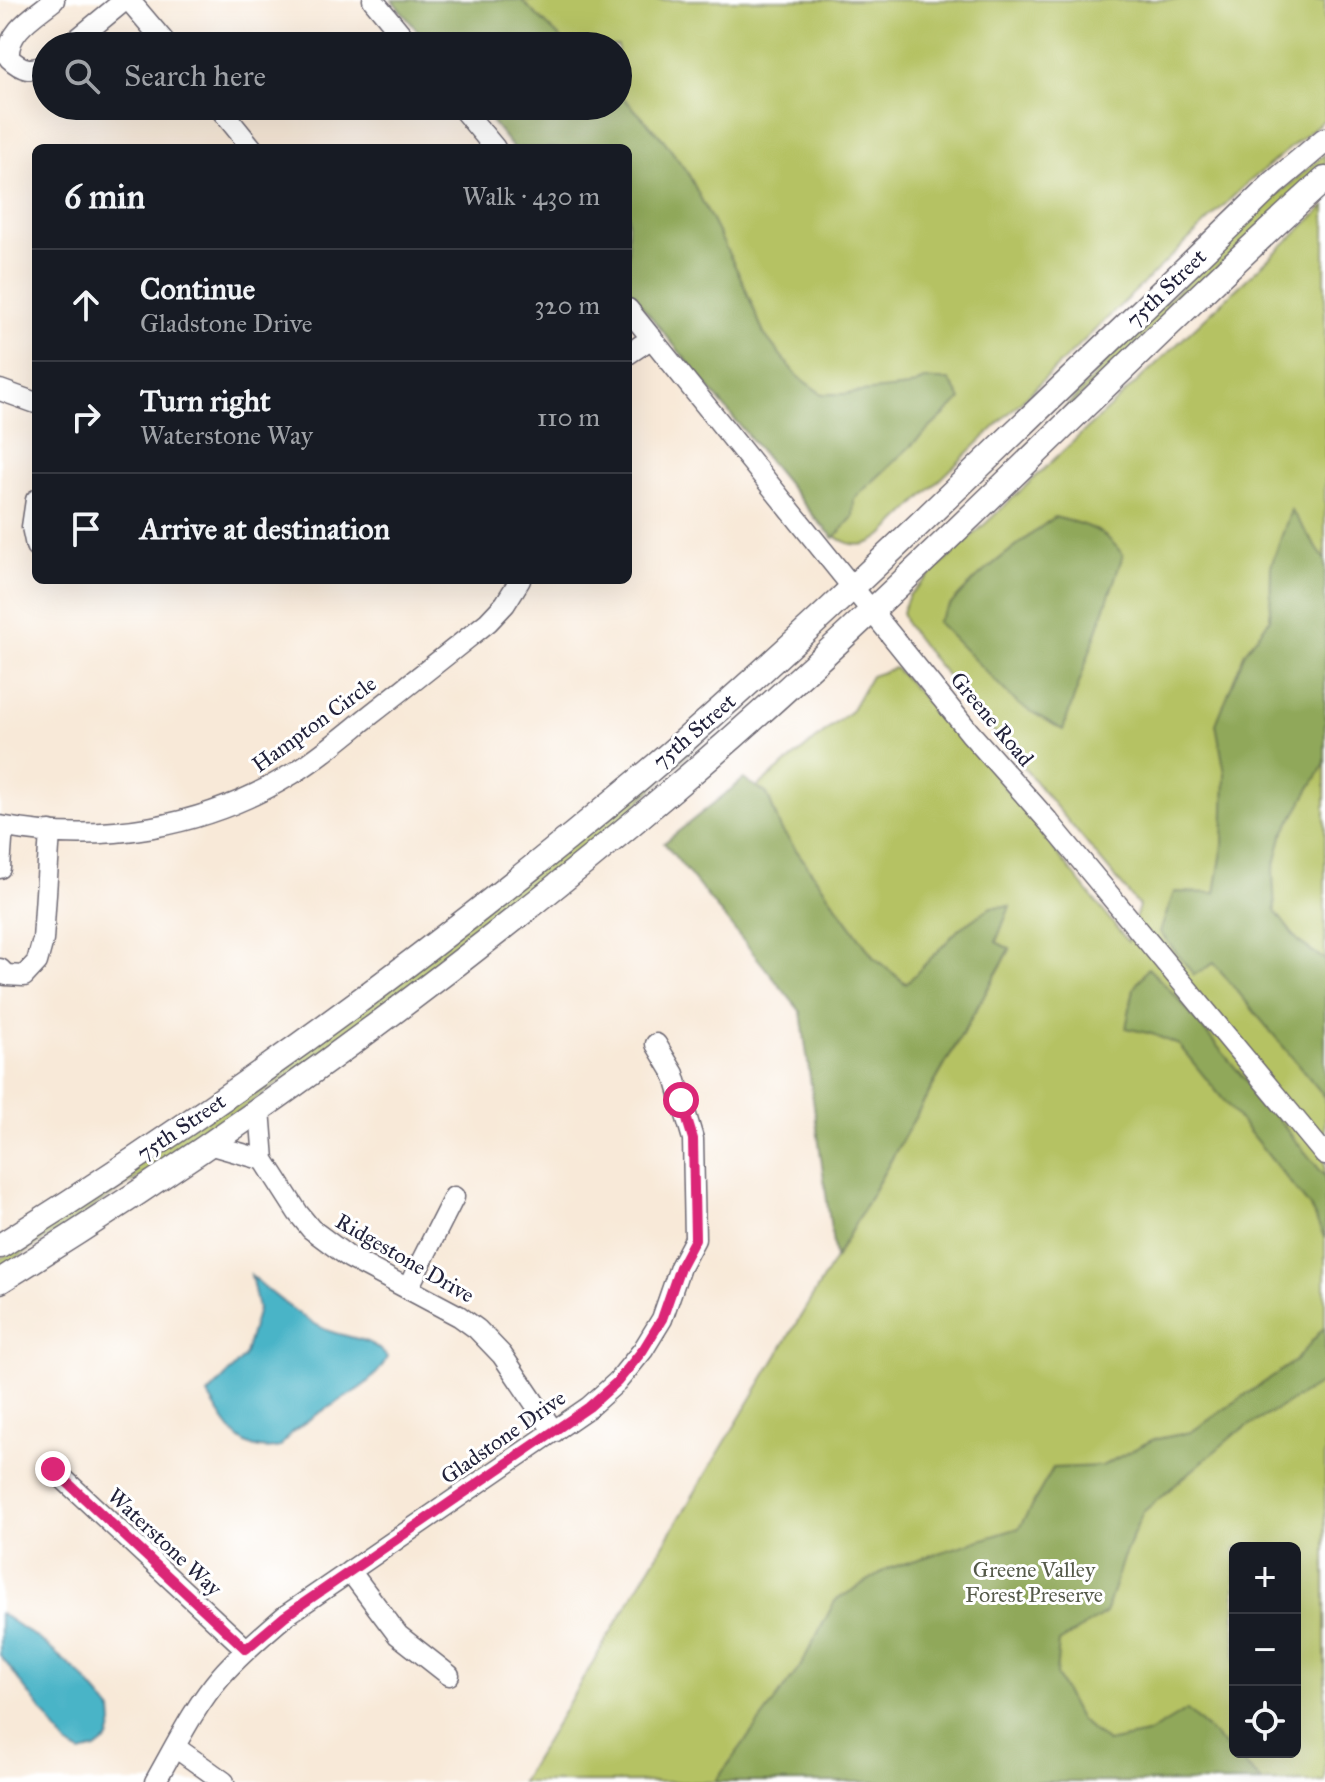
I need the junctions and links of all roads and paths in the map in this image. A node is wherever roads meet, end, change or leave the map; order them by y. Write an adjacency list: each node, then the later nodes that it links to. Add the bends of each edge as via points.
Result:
1 (54, 0): 7 (street, via 9,42 9,58)
2 (127, 0): 4 (street); 5 (street)
3 (373, 0): 6 (street)
4 (87, 32)
5 (156, 32)
6 (399, 32)
7 (32, 71)
8 (229, 120): 11 (street)
9 (472, 120): 12 (street)
10 (1325, 140): 20 (main road, 75th Street)
11 (249, 144)
12 (492, 144)
13 (1325, 179): 21 (main road, 75th Street)
14 (632, 314): 15 (street, Greene Road)
15 (652, 338): 16 (street); 20 (street, Greene Road)
16 (632, 351)
17 (0, 390): 18 (street)
18 (32, 402)
19 (518, 584): 23 (street, Hampton Circle, via 488,622 322,754 258,794 155,828)
20 (852, 588): 21 (street, Greene Road); 32 (main road, 75th Street, via 640,778 447,934 218,1103)
21 (870, 610): 27 (main road, 75th Street, via 673,789 569,875); 29 (street, Greene Road)
22 (1, 826): 23 (street, Hampton Circle); 24 (street)
23 (50, 832): 25 (street, via 37,962 24,976 6,975)
24 (0, 868)
25 (0, 969)
26 (656, 1044): 35 (street, Gladstone Drive, via 674,1074 693,1139 695,1239 662,1319 643,1350 603,1396)
27 (260, 1109): 28 (main road, 75th Street); 30 (street, Ridgestone Drive)
28 (208, 1144): 30 (street); 33 (main road, 75th Street)
29 (1325, 1155)
30 (264, 1160): 34 (street, Ridgestone Drive, via 311,1229 350,1258)
31 (454, 1197): 34 (street)
32 (0, 1246)
33 (0, 1281)
34 (408, 1288): 35 (street, Ridgestone Drive, via 477,1329 502,1355)
35 (554, 1432): 37 (street, Gladstone Drive)
36 (53, 1469): 38 (street, Waterstone Way)
37 (350, 1571): 38 (street, Gladstone Drive); 39 (street, via 398,1635)
38 (246, 1649): 40 (street, Gladstone Drive, via 219,1678)
39 (449, 1675)
40 (175, 1747): 41 (street, Gladstone Drive); 42 (street)
41 (155, 1782)
42 (224, 1782)

